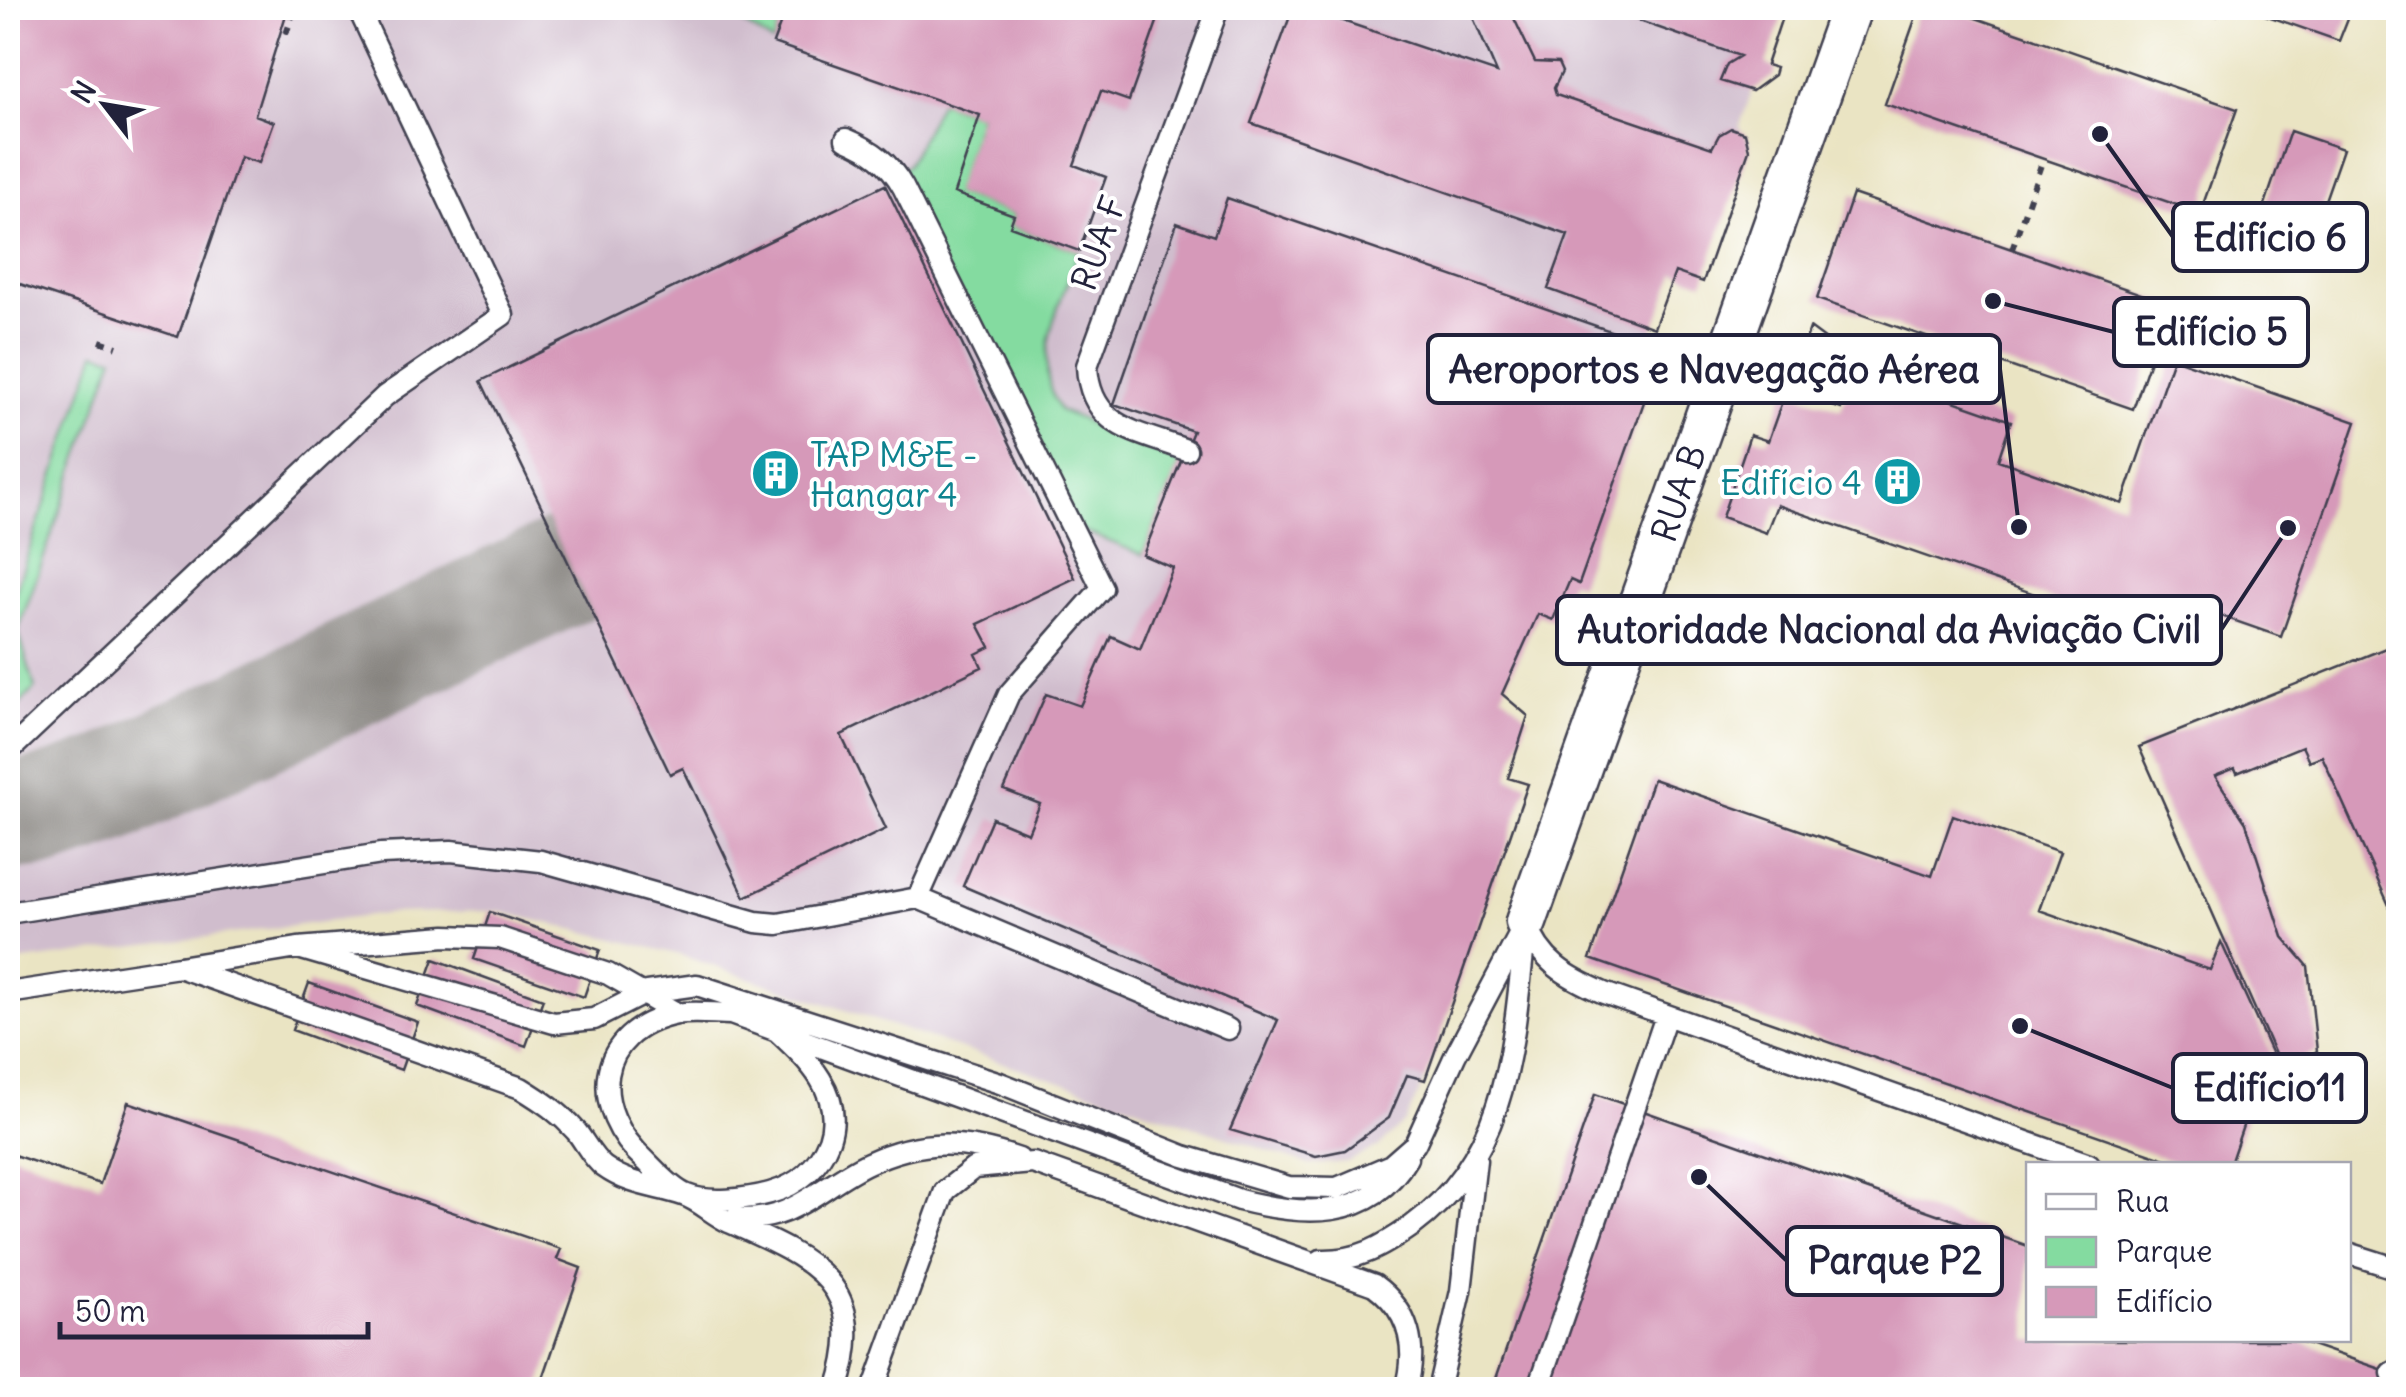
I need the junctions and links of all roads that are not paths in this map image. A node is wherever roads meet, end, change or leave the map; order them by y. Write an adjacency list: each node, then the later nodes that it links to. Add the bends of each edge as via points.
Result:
1 (358, 8): 6 (lane, via 503,316 385,396)
2 (1218, 8): 5 (lane, RUA F, via 1088,366 1088,391 1102,415)
3 (1850, 8): 9 (street, RUA B)
4 (846, 139): 7 (lane, via 891,166 903,187 1102,588 1009,694)
5 (1186, 450)
6 (8, 752)
7 (918, 898): 8 (lane, via 778,924 756,922 541,861 451,852 381,854); 16 (lane)
8 (8, 913)
9 (1526, 922): 15 (lane, via 1534,946 1570,978); 18 (lane); 19 (lane, via 1510,1068)
10 (298, 948): 11 (lane); 12 (lane, via 500,938); 12 (lane, via 554,1023 594,1019)
11 (180, 967): 13 (lane); 22 (lane, via 521,1088 552,1107 602,1166 638,1186)
12 (647, 992): 14 (lane); 18 (lane, via 697,985 757,1001 1000,1083 1184,1156 1289,1187 1336,1188 1363,1180)
13 (8, 993)
14 (678, 1014): 17 (lane, via 730,1014); 22 (lane, via 638,1029 617,1050 607,1073 607,1102 634,1150)
15 (1666, 1016): 20 (lane); 31 (lane)
16 (1228, 1028)
17 (777, 1032): 18 (lane, via 1280,1210 1320,1214 1374,1195 1395,1179); 22 (lane, via 813,1065 833,1104 830,1136 817,1166 789,1188 757,1196)
18 (1415, 1144)
19 (1477, 1158): 25 (lane, via 1442,1205 1382,1248 1348,1260); 30 (lane, via 1461,1291)
20 (2084, 1162)
21 (1032, 1163): 23 (lane, via 980,1145 926,1142 867,1163 784,1214 755,1220); 25 (lane); 28 (lane, via 974,1168 945,1191)
22 (687, 1196): 23 (lane)
23 (713, 1215): 27 (lane, via 793,1249 824,1275 842,1306 850,1340)
24 (2351, 1254): 26 (lane)
25 (1307, 1260): 29 (lane, via 1374,1284 1405,1317 1413,1351)
26 (2398, 1269)
27 (837, 1390)
28 (873, 1390)
29 (1406, 1390)
30 (1438, 1390)
31 (1538, 1390)

